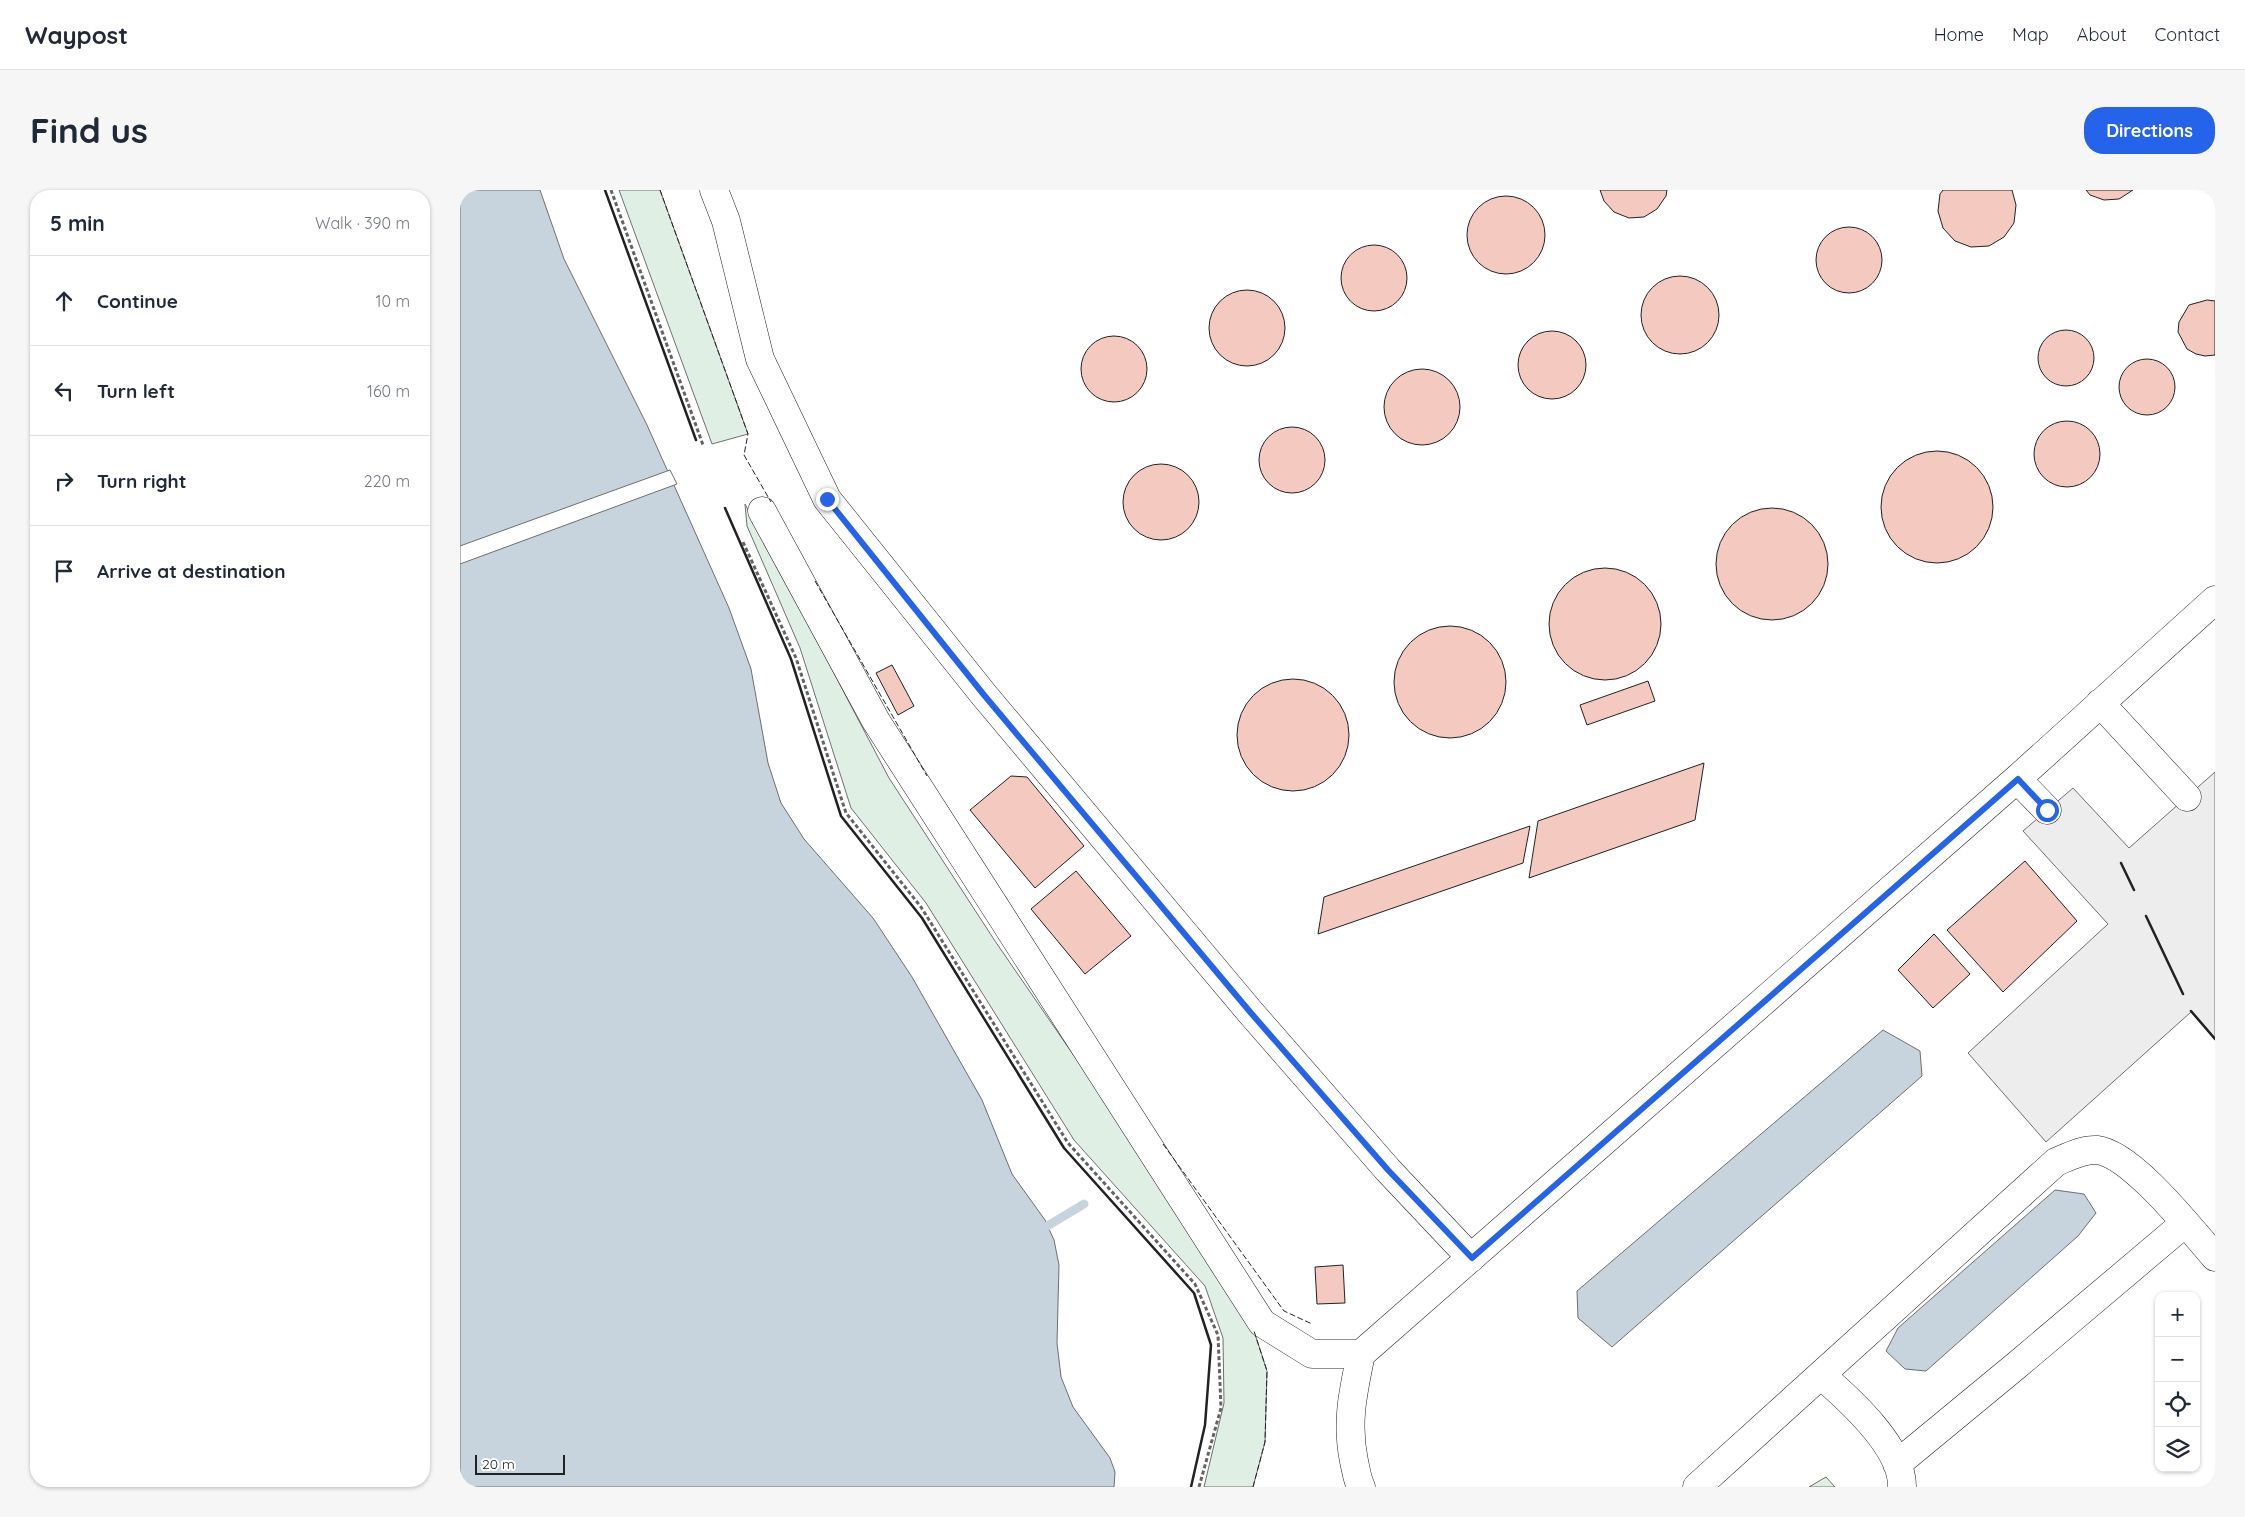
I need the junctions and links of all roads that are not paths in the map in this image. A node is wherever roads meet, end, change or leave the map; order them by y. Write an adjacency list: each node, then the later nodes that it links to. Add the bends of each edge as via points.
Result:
1 (714, 190): 12 (lane, via 726,221 760,358 827,499 984,695 1245,1005 1388,1170)
2 (762, 511): 13 (lane, via 876,721 1262,1323 1312,1354)
3 (2215, 600): 5 (lane)
4 (2215, 619): 5 (lane)
5 (2172, 640): 6 (lane)
6 (2100, 704): 7 (lane); 8 (lane)
7 (2018, 779): 9 (lane); 12 (lane)
8 (2187, 797)
9 (2047, 810)
10 (2184, 1223): 11 (lane); 14 (lane, via 2147,1181 2125,1163 2097,1150 2077,1153 2056,1162); 15 (lane, via 2017,1365)
11 (2215, 1257)
12 (1472, 1258): 13 (lane)
13 (1361, 1354): 16 (lane, via 1350,1403 1350,1442)
14 (1822, 1376): 15 (lane, via 1845,1396 1893,1453); 17 (lane)
15 (1899, 1475)
16 (1361, 1487)
17 (1697, 1487)

